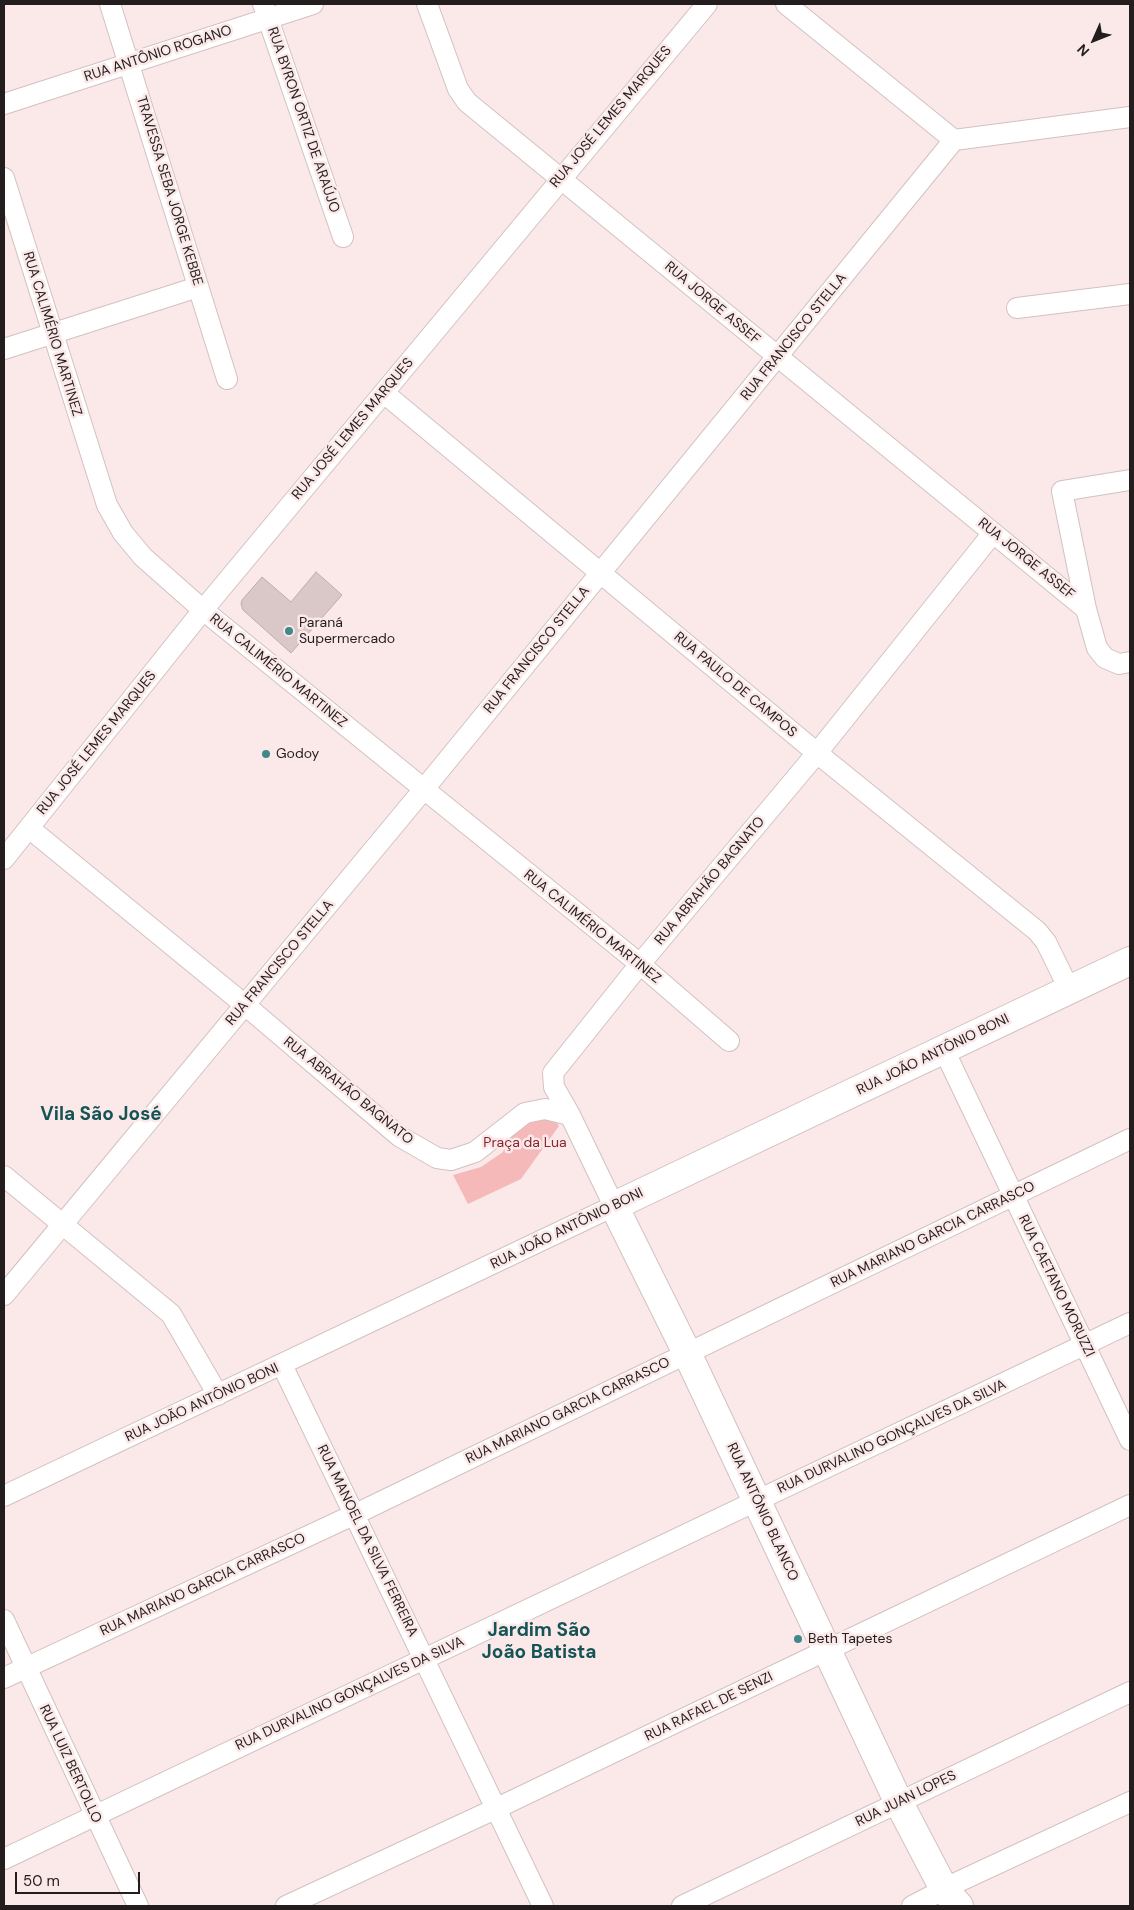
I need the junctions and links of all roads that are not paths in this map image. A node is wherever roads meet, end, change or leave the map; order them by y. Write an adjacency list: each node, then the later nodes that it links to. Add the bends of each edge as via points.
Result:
1 (110, 4): 7 (street, TRAVESSA SEBA JORGE KEBBE)
2 (313, 4): 6 (street, RUA ANTÔNIO ROGANO)
3 (427, 4): 11 (street, RUA JORGE ASSEF, via 458,89 467,102)
4 (706, 4): 11 (street, RUA JOSÉ LEMES MARQUES)
5 (786, 4): 10 (street)
6 (266, 11): 7 (street, RUA ANTÔNIO ROGANO); 13 (street, RUA BYRON ORTIZ DE ARAÚJO)
7 (129, 63): 8 (street, RUA ANTÔNIO ROGANO); 14 (street, TRAVESSA SEBA JORGE KEBBE)
8 (4, 104)
9 (1130, 117): 10 (street)
10 (954, 140): 19 (street, RUA FRANCISCO STELLA)
11 (561, 177): 19 (street, RUA JORGE ASSEF); 21 (street, RUA JOSÉ LEMES MARQUES)
12 (4, 178): 17 (street, RUA CALIMÉRIO MARTINEZ)
13 (343, 237)
14 (198, 287): 17 (street); 20 (street, TRAVESSA SEBA JORGE KEBBE)
15 (1130, 294): 16 (street)
16 (1017, 308)
17 (52, 334): 18 (street); 26 (street, RUA CALIMÉRIO MARTINEZ, via 106,505 143,557)
18 (4, 349)
19 (777, 357): 23 (street, RUA JORGE ASSEF); 24 (street, RUA FRANCISCO STELLA)
20 (226, 379)
21 (384, 392): 24 (street, RUA PAULO DE CAMPOS); 26 (street, RUA JOSÉ LEMES MARQUES)
22 (1130, 480): 25 (street, via 1062,491)
23 (993, 533): 25 (street, RUA JORGE ASSEF); 28 (street, RUA ABRAHÃO BAGNATO)
24 (600, 573): 28 (street, RUA PAULO DE CAMPOS); 29 (street, RUA FRANCISCO STELLA)
25 (1086, 609): 27 (street, via 1097,648 1105,658 1119,664)
26 (203, 610): 29 (street, RUA CALIMÉRIO MARTINEZ); 30 (street, RUA JOSÉ LEMES MARQUES)
27 (1130, 662)
28 (817, 754): 33 (street, RUA ABRAHÃO BAGNATO); 34 (street, RUA PAULO DE CAMPOS, via 1037,930)
29 (424, 789): 33 (street, RUA CALIMÉRIO MARTINEZ); 35 (street, RUA FRANCISCO STELLA)
30 (29, 828): 31 (street, RUA JOSÉ LEMES MARQUES); 35 (street, RUA ABRAHÃO BAGNATO)
31 (4, 858)
32 (1130, 961): 34 (street, RUA JOÃO ANTÔNIO BONI)
33 (640, 964): 36 (street, RUA CALIMÉRIO MARTINEZ); 38 (street, RUA ABRAHÃO BAGNATO, via 553,1073 554,1087)
34 (1069, 989): 37 (street, RUA JOÃO ANTÔNIO BONI)
35 (245, 1005): 38 (street, RUA ABRAHÃO BAGNATO, via 399,1136 437,1158 451,1160 475,1152 525,1113 545,1110); 43 (street, RUA FRANCISCO STELLA)
36 (729, 1041)
37 (944, 1050): 41 (street, RUA CAETANO MORUZZI); 42 (street, RUA JOÃO ANTÔNIO BONI)
38 (570, 1115): 42 (street, RUA ANTÔNIO BLANCO)
39 (1130, 1139): 41 (street, RUA MARIANO GARCIA CARRASCO)
40 (4, 1176): 43 (street)
41 (1013, 1197): 46 (street, RUA CAETANO MORUZZI); 47 (street, RUA MARIANO GARCIA CARRASCO)
42 (614, 1206): 47 (street, RUA ANTÔNIO BLANCO); 48 (street, RUA JOÃO ANTÔNIO BONI)
43 (62, 1225): 44 (street, RUA FRANCISCO STELLA); 49 (street, via 170,1314)
44 (4, 1295)
45 (1130, 1323): 46 (street, RUA DURVALINO GONÇALVES DA SILVA)
46 (1085, 1345): 50 (street, RUA CAETANO MORUZZI); 52 (street, RUA DURVALINO GONÇALVES DA SILVA)
47 (687, 1353): 52 (street, RUA ANTÔNIO BLANCO); 54 (street, RUA MARIANO GARCIA CARRASCO)
48 (282, 1365): 49 (street, RUA JOÃO ANTÔNIO BONI); 54 (street, RUA MANOEL DA SILVA FERREIRA)
49 (218, 1395): 51 (street, RUA JOÃO ANTÔNIO BONI)
50 (1130, 1440)
51 (4, 1496)
52 (757, 1501): 56 (street, RUA ANTÔNIO BLANCO); 57 (street, RUA DURVALINO GONÇALVES DA SILVA)
53 (1130, 1504): 56 (street, RUA RAFAEL DE SENZI)
54 (354, 1515): 57 (street, RUA MANOEL DA SILVA FERREIRA); 58 (street, RUA MARIANO GARCIA CARRASCO)
55 (4, 1620): 58 (street, RUA LUIZ BERTOLLO)
56 (827, 1650): 62 (street, RUA ANTÔNIO BLANCO); 63 (street, RUA RAFAEL DE SENZI)
57 (424, 1659): 63 (street, RUA MANOEL DA SILVA FERREIRA); 64 (street, RUA DURVALINO GONÇALVES DA SILVA)
58 (26, 1667): 59 (street, RUA MARIANO GARCIA CARRASCO); 64 (street, RUA LUIZ BERTOLLO)
59 (4, 1678)
60 (1130, 1692): 62 (street, RUA JUAN LOPES)
61 (1130, 1802): 66 (street)
62 (899, 1803): 66 (street, RUA ANTÔNIO BLANCO); 70 (street, RUA JUAN LOPES)
63 (495, 1808): 68 (street, RUA RAFAEL DE SENZI); 69 (street, RUA MANOEL DA SILVA FERREIRA)
64 (94, 1815): 65 (street, RUA DURVALINO GONÇALVES DA SILVA); 67 (street, RUA LUIZ BERTOLLO)
65 (4, 1859)
66 (951, 1898): 71 (street)
67 (138, 1906)
68 (286, 1906)
69 (543, 1906)
70 (682, 1906)
71 (912, 1906)

